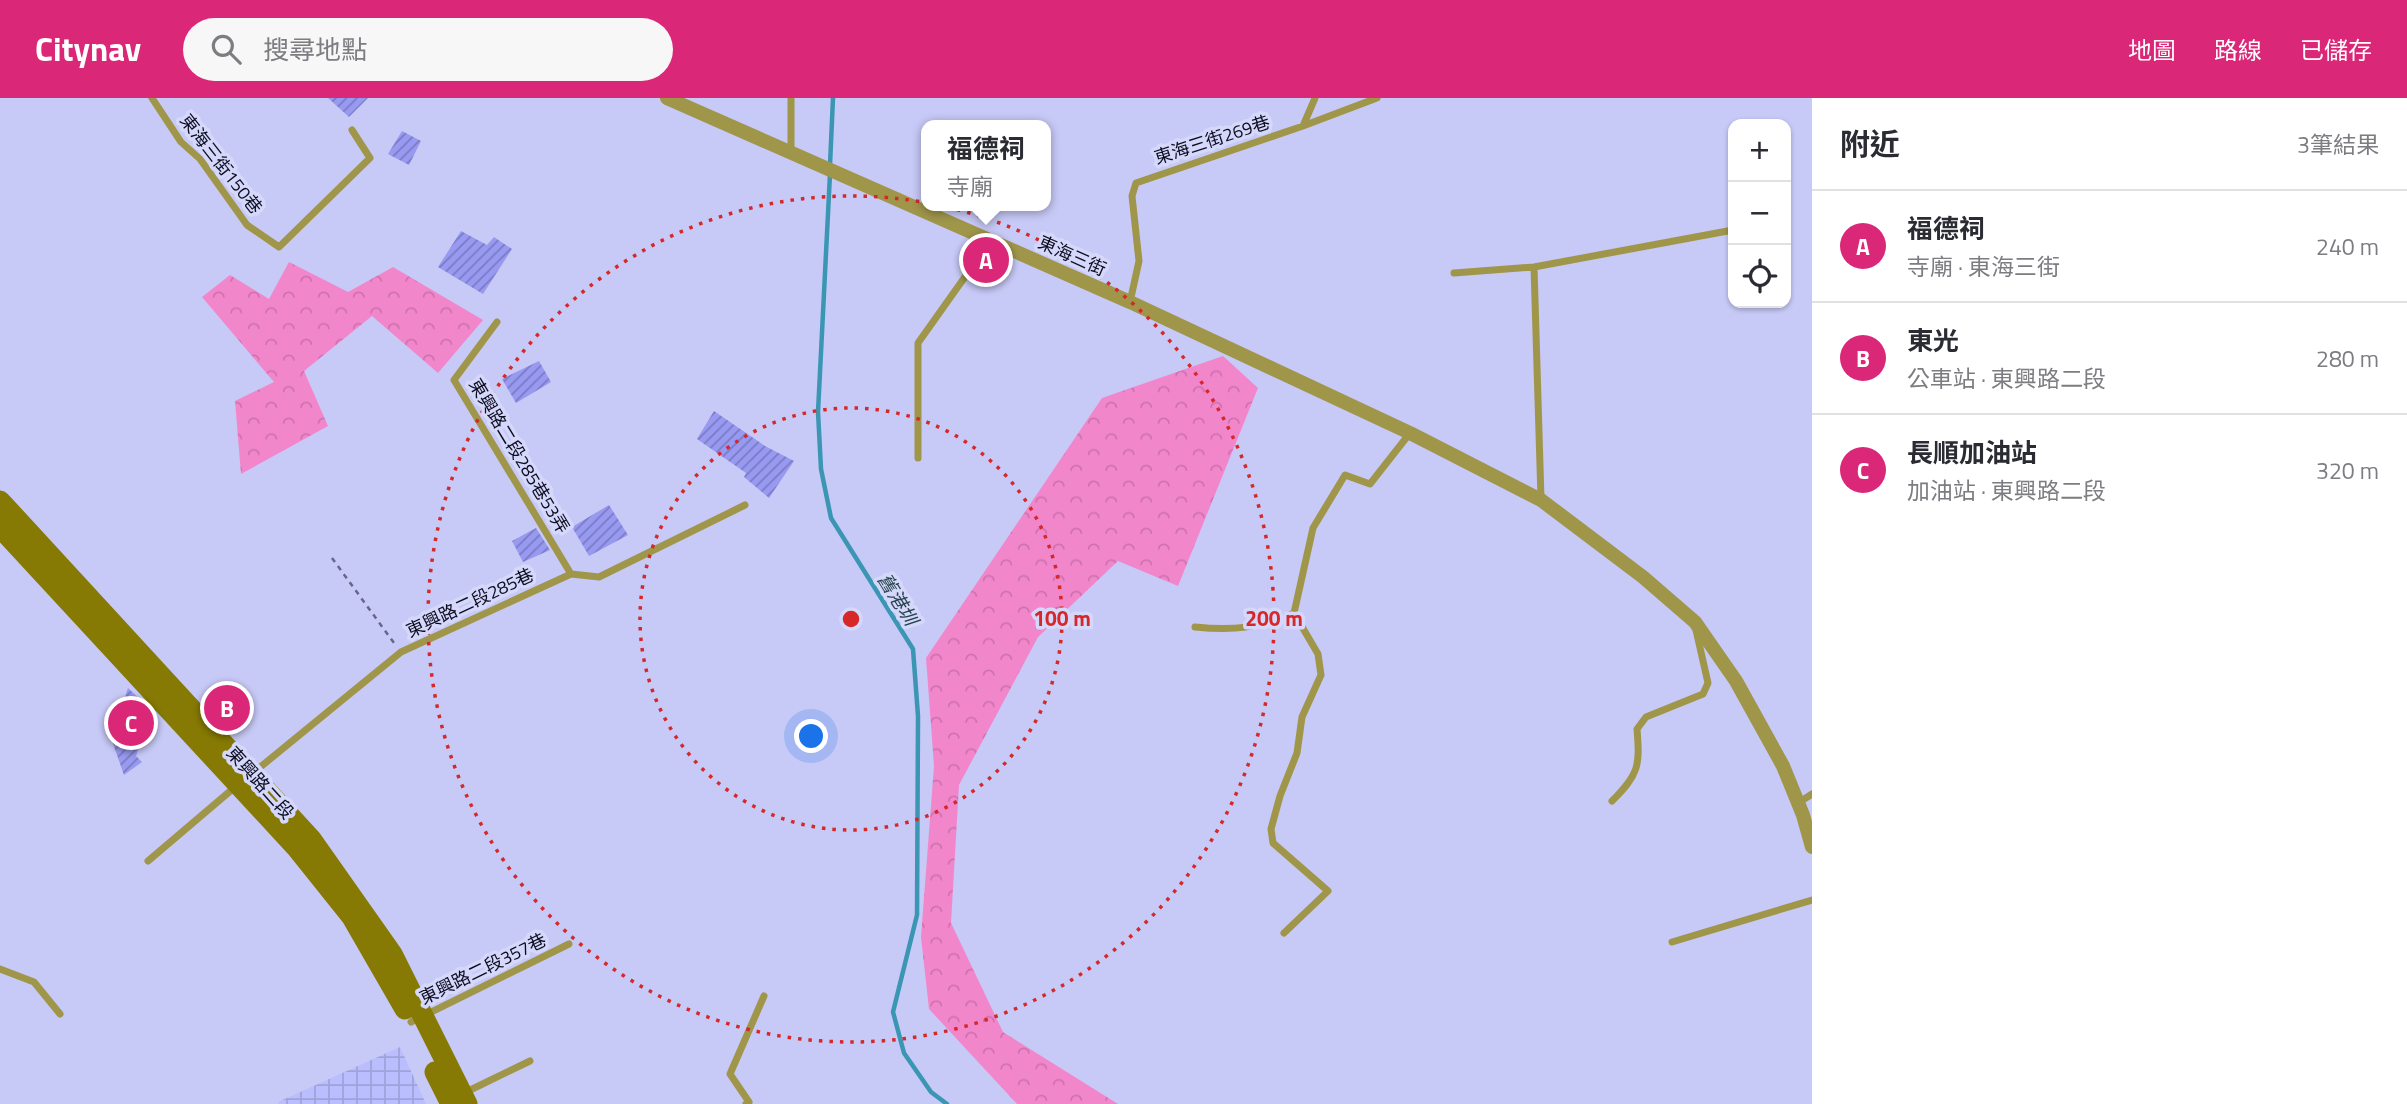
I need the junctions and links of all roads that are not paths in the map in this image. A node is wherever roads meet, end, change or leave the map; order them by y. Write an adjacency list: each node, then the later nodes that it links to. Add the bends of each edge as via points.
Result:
1 (152, 98): 7 (lane, 東海三街150巷, via 247,225 279,247 370,158)
2 (667, 98): 8 (street)
3 (791, 98): 8 (lane)
4 (1315, 98): 6 (lane)
5 (1377, 98): 6 (lane)
6 (1303, 126): 15 (lane, 東海三街269巷, via 1136,183 1132,196 1139,261)
7 (352, 130)
8 (791, 153): 9 (street, 東海三街)
9 (921, 209)
10 (925, 211): 12 (street, 東海三街)
11 (1728, 231): 13 (lane)
12 (974, 233): 15 (street, 東海三街); 18 (lane, via 967,274 918,343)
13 (1534, 267): 14 (lane); 19 (lane)
14 (1454, 273)
15 (1130, 302): 17 (street, 東海三街)
16 (497, 323): 23 (lane, 東興路二段285巷53弄, via 454,380)
17 (1410, 433): 19 (street, 東海三街); 24 (lane, via 1370,484 1345,475 1313,528)
18 (918, 458)
19 (1541, 500): 25 (street, 東海三街)
20 (0, 501): 27 (main road, 東興路二段)
21 (745, 505): 23 (lane, 東興路二段285巷, via 598,577)
22 (0, 527): 27 (main road, 東興路二段)
23 (571, 574): 28 (lane, 東興路二段285巷, via 401,652)
24 (1294, 613): 26 (lane, via 1259,627); 35 (lane, via 1318,654 1321,675 1302,717 1297,754 1270,836 1328,891)
25 (1695, 622): 30 (lane, via 1708,683 1703,694 1646,717 1637,729 1640,762 1632,781); 31 (street, 東海三街, via 1736,681)
26 (1195, 628)
27 (116, 640): 28 (main road, 東興路二段)
28 (245, 780): 33 (lane, 東興路二段285巷); 41 (main road, 東興路二段, via 352,917)
29 (1812, 794): 31 (lane)
30 (1612, 801)
31 (1798, 803): 32 (street, 東海三街)
32 (1812, 847)
33 (148, 862)
34 (1812, 900): 36 (lane)
35 (1284, 933)
36 (1672, 942)
37 (569, 944): 41 (lane, 東興路二段357巷)
38 (0, 969): 40 (lane, via 34,982)
39 (764, 996): 44 (lane, via 730,1074 749,1102)
40 (60, 1014)
41 (417, 1019): 43 (main road, 東興路二段)
42 (530, 1061): 43 (lane)
43 (457, 1101)
44 (746, 1104)

